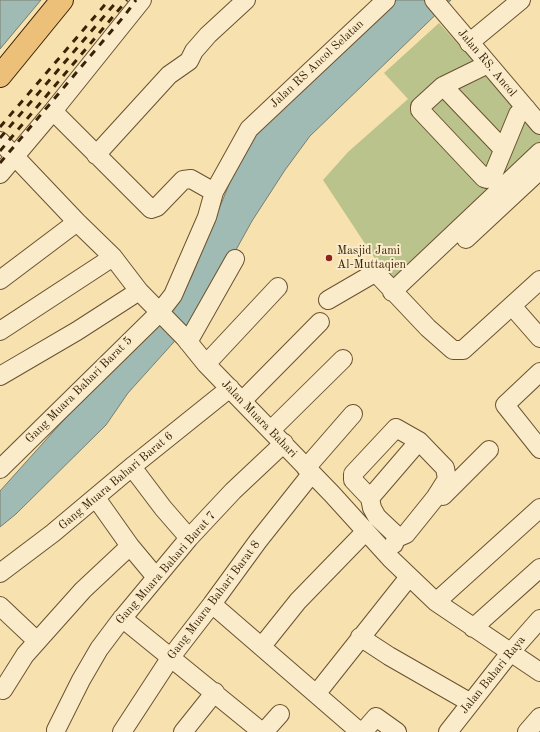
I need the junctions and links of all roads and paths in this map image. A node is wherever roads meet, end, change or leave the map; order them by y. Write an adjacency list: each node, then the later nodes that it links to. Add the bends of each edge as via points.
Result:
1 (62, 0): 9 (highway)
2 (142, 0): 12 (street)
3 (246, 0): 17 (street, via 194,50 189,61 169,75)
4 (386, 0): 21 (street, Jalan RS Ancol Selatan, via 249,129)
5 (521, 0): 7 (street)
6 (446, 3): 7 (street, Jalan RS. Ancol)
7 (469, 43): 8 (street, Jalan RS. Ancol)
8 (488, 64): 10 (street); 11 (street, Jalan RS. Ancol)
9 (0, 76)
10 (443, 86): 15 (street); 15 (street, via 420,107 420,110 484,178 492,177)
11 (526, 108): 13 (street, Jalan RS. Ancol); 15 (street, via 518,114)
12 (53, 111): 17 (street); 18 (street)
13 (540, 124)
14 (0, 141): 18 (street, Jalan Muara Bahari)
15 (503, 149)
16 (540, 152): 30 (street)
17 (96, 155): 21 (street, via 151,209 157,207 183,180 191,179)
18 (15, 156): 20 (street); 22 (street, Jalan Muara Bahari)
19 (540, 170): 23 (street)
20 (0, 174)
21 (214, 192): 33 (street, Gang Muara Bahari Barat 5, via 178,287)
22 (77, 222): 24 (street, Jalan Muara Bahari); 26 (street)
23 (450, 253)
24 (113, 257): 29 (street, Jalan Muara Bahari); 35 (street)
25 (235, 259): 37 (street)
26 (0, 280)
27 (540, 280): 32 (street)
28 (278, 287): 39 (street)
29 (139, 291): 33 (street, Jalan Muara Bahari); 41 (street)
30 (392, 292): 31 (street, via 378,275 371,275); 32 (street, via 453,350 467,348)
31 (328, 300)
32 (512, 306): 36 (street)
33 (160, 313): 37 (street, Jalan Muara Bahari); 50 (street, Gang Muara Bahari Barat 5)
34 (320, 322): 42 (street, Gang Muara Bahari Barat 6)
35 (0, 331)
36 (540, 338)
37 (187, 340): 39 (street, Jalan Muara Bahari)
38 (343, 359): 44 (street)
39 (206, 364): 42 (street, Jalan Muara Bahari)
40 (539, 374): 47 (street, via 505,405)
41 (0, 376)
42 (236, 395): 44 (street, Jalan Muara Bahari); 49 (street, Gang Muara Bahari Barat 6)
43 (353, 414): 51 (street, Gang Muara Bahari Barat 8)
44 (271, 430): 46 (street, Jalan Muara Bahari)
45 (419, 441): 53 (street); 53 (street, via 396,428 353,474 353,480); 56 (street, via 445,468 447,479 406,534 399,537)
46 (284, 443): 51 (street, Jalan Muara Bahari); 57 (street, Gang Muara Bahari Barat 7, via 233,491)
47 (540, 449)
48 (489, 450): 59 (street)
49 (132, 467): 52 (street, Gang Muara Bahari Barat 6); 57 (street)
50 (0, 469)
51 (309, 471): 55 (street, Jalan Muara Bahari); 65 (street, Gang Muara Bahari Barat 8)
52 (96, 498): 58 (street); 61 (street, Gang Muara Bahari Barat 6)
53 (370, 498): 56 (street, via 377,517)
54 (540, 508): 64 (street)
55 (365, 532): 59 (street, Jalan Muara Bahari); 72 (street, via 298,601)
56 (394, 533): 59 (street, via 395,542)
57 (189, 538): 62 (street, Gang Muara Bahari Barat 7)
58 (130, 546): 62 (street); 71 (street, via 83,590)
59 (388, 556): 63 (street, Jalan Muara Bahari)
60 (540, 568): 69 (street)
61 (0, 573)
62 (156, 576): 67 (street, Gang Muara Bahari Barat 7)
63 (409, 576): 64 (street, Jalan Muara Bahari); 70 (street)
64 (436, 602): 69 (street, Jalan Muara Bahari)
65 (212, 604): 72 (street); 74 (street, Gang Muara Bahari Barat 8)
66 (0, 606): 71 (street)
67 (122, 618): 74 (street); 82 (street, Gang Muara Bahari Barat 7, via 99,649)
68 (540, 619): 73 (street, Jalan Bahari Raya)
69 (473, 628): 73 (street, Jalan Muara Bahari)
70 (360, 637): 78 (street); 79 (street)
71 (37, 641): 76 (street)
72 (262, 646): 78 (street)
73 (510, 653): 75 (street, Jalan Muara Bahari); 79 (street, Jalan Bahari Raya)
74 (171, 657): 77 (street); 83 (street, Gang Muara Bahari Barat 8)
75 (540, 672)
76 (2, 690)
77 (215, 692): 84 (street); 85 (street)
78 (317, 693): 86 (street)
79 (471, 703): 88 (street, Jalan Bahari Raya)
80 (280, 714): 85 (street)
81 (540, 717): 89 (street)
82 (56, 730)
83 (122, 732)
84 (183, 732)
85 (263, 732)
86 (361, 732): 87 (street, via 376,717)
87 (397, 732)
88 (448, 732)
89 (527, 732)

